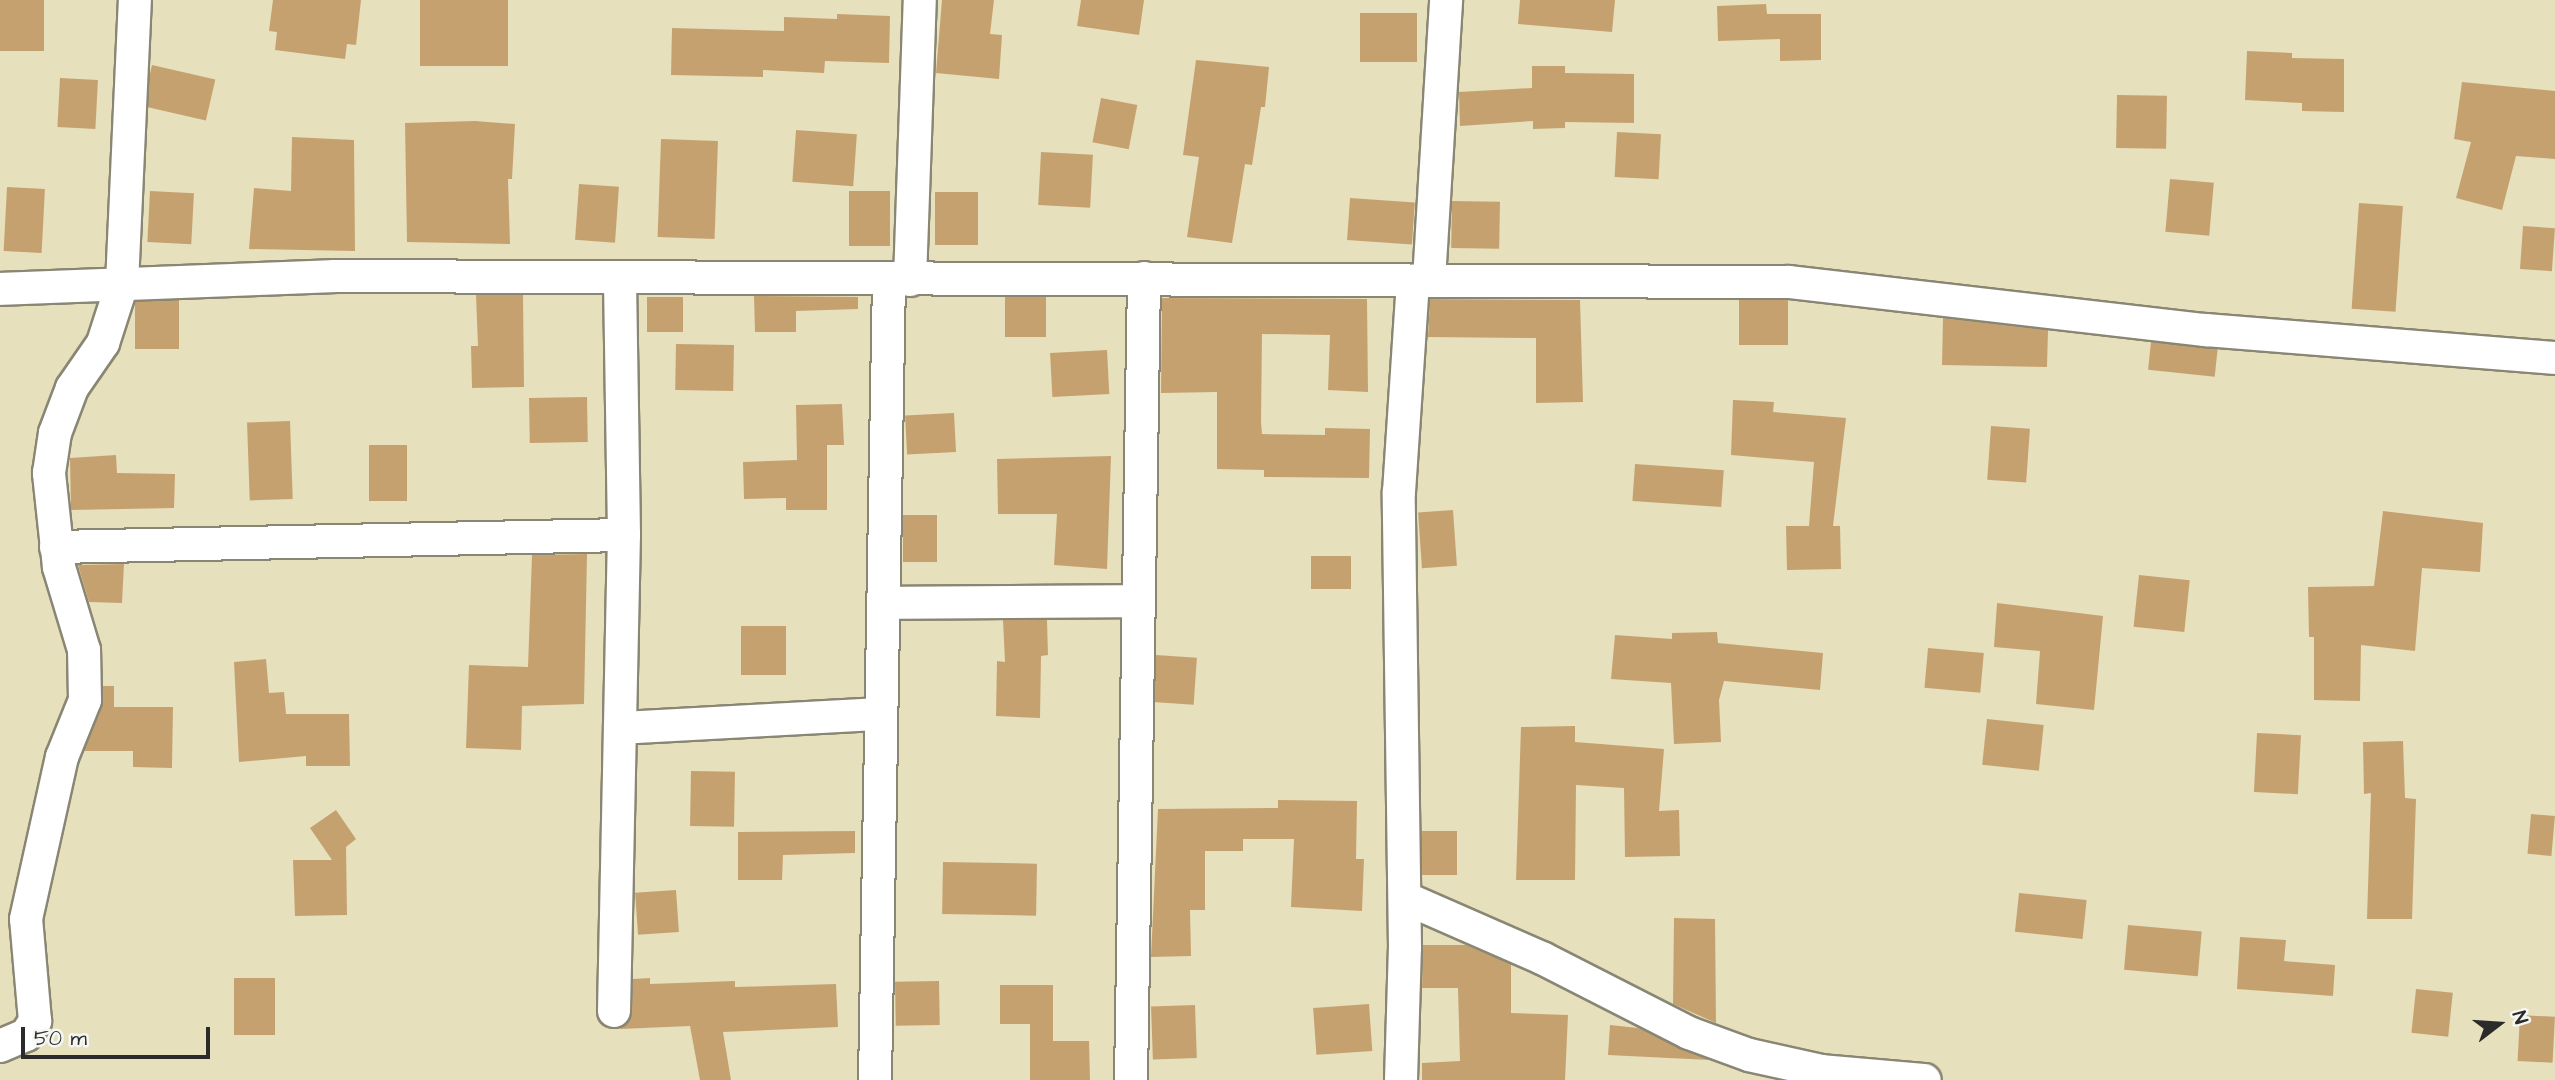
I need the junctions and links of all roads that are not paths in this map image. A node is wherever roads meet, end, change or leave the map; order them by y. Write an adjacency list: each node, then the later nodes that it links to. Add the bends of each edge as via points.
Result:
1 (135, 0): 8 (street)
2 (920, 0): 6 (street)
3 (1446, 0): 7 (street)
4 (620, 278): 6 (street); 8 (street, via 334,276); 11 (street)
5 (1144, 278): 6 (street); 7 (street); 13 (street)
6 (900, 280): 14 (street)
7 (1421, 280): 10 (street, via 1790,282 2206,330); 17 (street, via 1399,492)
8 (122, 284): 9 (street); 12 (street, via 103,343 72,388 55,433 49,473)
9 (0, 289)
10 (2555, 358)
11 (624, 535): 12 (street); 16 (street)
12 (56, 547): 19 (street, via 84,650 85,700 61,757 26,919 35,1021 26,1035)
13 (1139, 601): 14 (street); 21 (street)
14 (883, 603): 15 (street)
15 (880, 714): 16 (street); 20 (street)
16 (620, 728): 18 (street)
17 (1405, 898): 22 (street); 23 (street, via 1542,958 1689,1033 1749,1055 1822,1071)
18 (614, 1011)
19 (0, 1046)
20 (875, 1080)
21 (1131, 1080)
22 (1401, 1080)
23 (1925, 1080)

